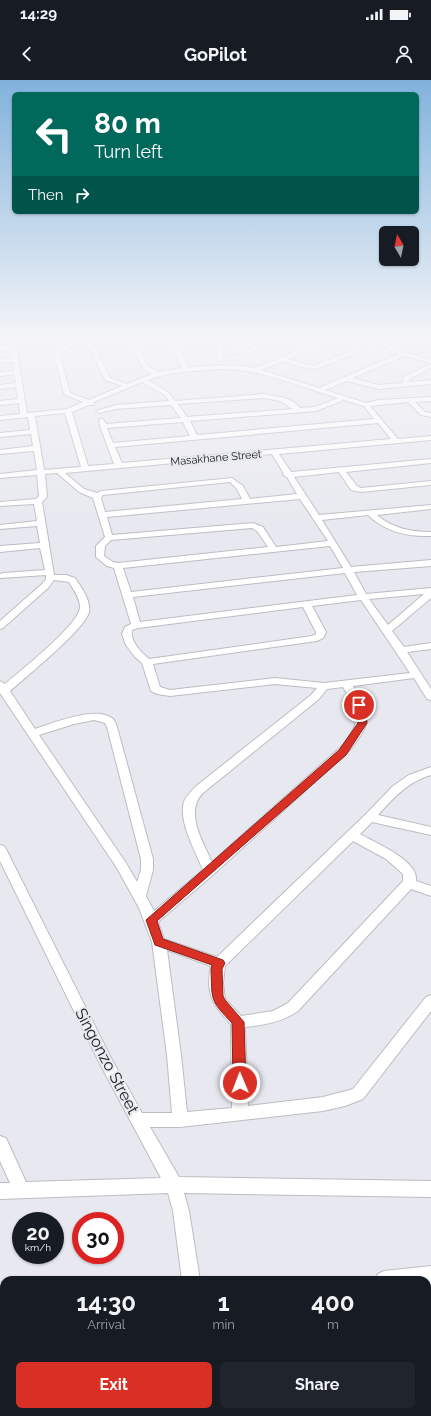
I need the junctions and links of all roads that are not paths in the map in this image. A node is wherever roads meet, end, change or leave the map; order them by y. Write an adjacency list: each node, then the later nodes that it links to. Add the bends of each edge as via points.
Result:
1 (18, 401): 10 (street)
2 (22, 401): 16 (street)
3 (255, 401): 19 (street)
4 (283, 401): 13 (street)
5 (336, 401): 13 (street, via 321,408)
6 (355, 401): 12 (street)
7 (389, 401): 12 (street)
8 (410, 401): 17 (street, via 423,414)
9 (89, 402): 14 (street); 15 (street)
10 (0, 403)
11 (174, 403): 15 (street, via 116,407); 19 (street); 20 (street)
12 (366, 405): 21 (street)
13 (298, 410): 19 (street)
14 (68, 411): 16 (street); 34 (street)
15 (99, 411): 22 (street)
16 (27, 415): 18 (street); 23 (street)
17 (431, 416)
18 (0, 418)
19 (207, 418): 20 (street); 21 (street); 25 (street)
20 (185, 419): 22 (street); 25 (street)
21 (380, 421): 27 (street)
22 (103, 426): 28 (street)
23 (33, 432): 24 (street); 29 (street)
24 (0, 434)
25 (194, 437): 28 (street)
26 (431, 438): 27 (street, Masakhane Street)
27 (396, 441): 31 (street, Masakhane Street)
28 (111, 445): 33 (street)
29 (37, 448): 30 (street); 37 (street)
30 (0, 452)
31 (274, 452): 33 (street, Masakhane Street); 38 (street)
32 (431, 461): 35 (street)
33 (119, 466): 34 (street, Masakhane Street)
34 (85, 469): 36 (street, Masakhane Street)
35 (341, 470): 38 (street); 40 (street, via 352,486 360,490)
36 (58, 471): 37 (street, Masakhane Street); 41 (street, via 81,491)
37 (41, 473): 39 (street, Masakhane Street); 43 (street, via 44,496)
38 (287, 475): 42 (street)
39 (0, 476)
40 (431, 483)
41 (98, 496): 44 (street, via 108,492 232,480); 48 (street)
42 (302, 496): 44 (street); 49 (street)
43 (38, 501): 45 (street); 50 (street)
44 (247, 501): 48 (street)
45 (0, 504)
46 (431, 507): 47 (street)
47 (370, 513): 49 (street); 52 (street, via 385,526 413,534)
48 (103, 515): 53 (street)
49 (317, 518): 54 (street)
50 (40, 523): 51 (street); 55 (street)
51 (0, 527)
52 (431, 534)
53 (109, 538): 57 (street, via 253,526 260,529); 59 (street, via 101,544 100,557)
54 (333, 543): 57 (street); 60 (street)
55 (44, 545): 56 (street); 61 (street)
56 (0, 549)
57 (273, 549): 59 (street)
58 (431, 563): 60 (street)
59 (118, 566): 64 (street)
60 (348, 570): 64 (street); 65 (street)
61 (50, 575): 62 (street); 68 (street, via 45,586); 76 (street, via 72,580 85,605 85,613 71,632)
62 (3, 576)
63 (431, 592): 65 (street); 69 (street)
64 (128, 595): 67 (street)
65 (363, 597): 66 (street); 69 (street)
66 (306, 604): 67 (street); 72 (street, via 321,632 318,638)
67 (136, 625): 72 (street, via 128,629 129,639 138,655)
68 (0, 626)
69 (387, 630): 71 (street)
70 (431, 646): 71 (street)
71 (401, 650): 73 (street)
72 (147, 662): 75 (street, via 155,689 164,692 275,681)
73 (416, 675): 74 (street); 77 (street)
74 (346, 684): 75 (street); 84 (street, via 359,705 362,718 362,723 347,748)
75 (324, 686): 84 (street, via 315,697 191,798 188,814)
76 (2, 688): 78 (street)
77 (431, 697)
78 (33, 734): 87 (street); 87 (street, via 92,717 109,721 147,858 147,870)
79 (431, 771): 80 (street, via 415,775 408,780)
80 (370, 817): 81 (street); 82 (street)
81 (431, 831)
82 (352, 835): 85 (street, via 408,870); 90 (street)
83 (0, 849): 94 (street, Singonzo Street, via 106,1062)
84 (210, 871): 88 (street)
85 (409, 883): 86 (street); 92 (street, via 293,1007 273,1018)
86 (431, 891)
87 (140, 895): 88 (street)
88 (151, 920): 89 (street)
89 (159, 942): 90 (street); 95 (street)
90 (219, 963): 92 (street, via 216,969 217,996)
91 (431, 1001): 93 (street, via 358,1094 323,1104)
92 (238, 1022): 93 (street)
93 (240, 1114): 95 (street)
94 (138, 1120): 95 (street); 97 (street, Singonzo Street)
95 (180, 1120)
96 (0, 1143): 99 (street)
97 (174, 1185): 98 (street); 99 (street); 101 (street, Singonzo Street, via 181,1211)
98 (431, 1188)
99 (20, 1190): 100 (street)
100 (1, 1192)
101 (190, 1276)

